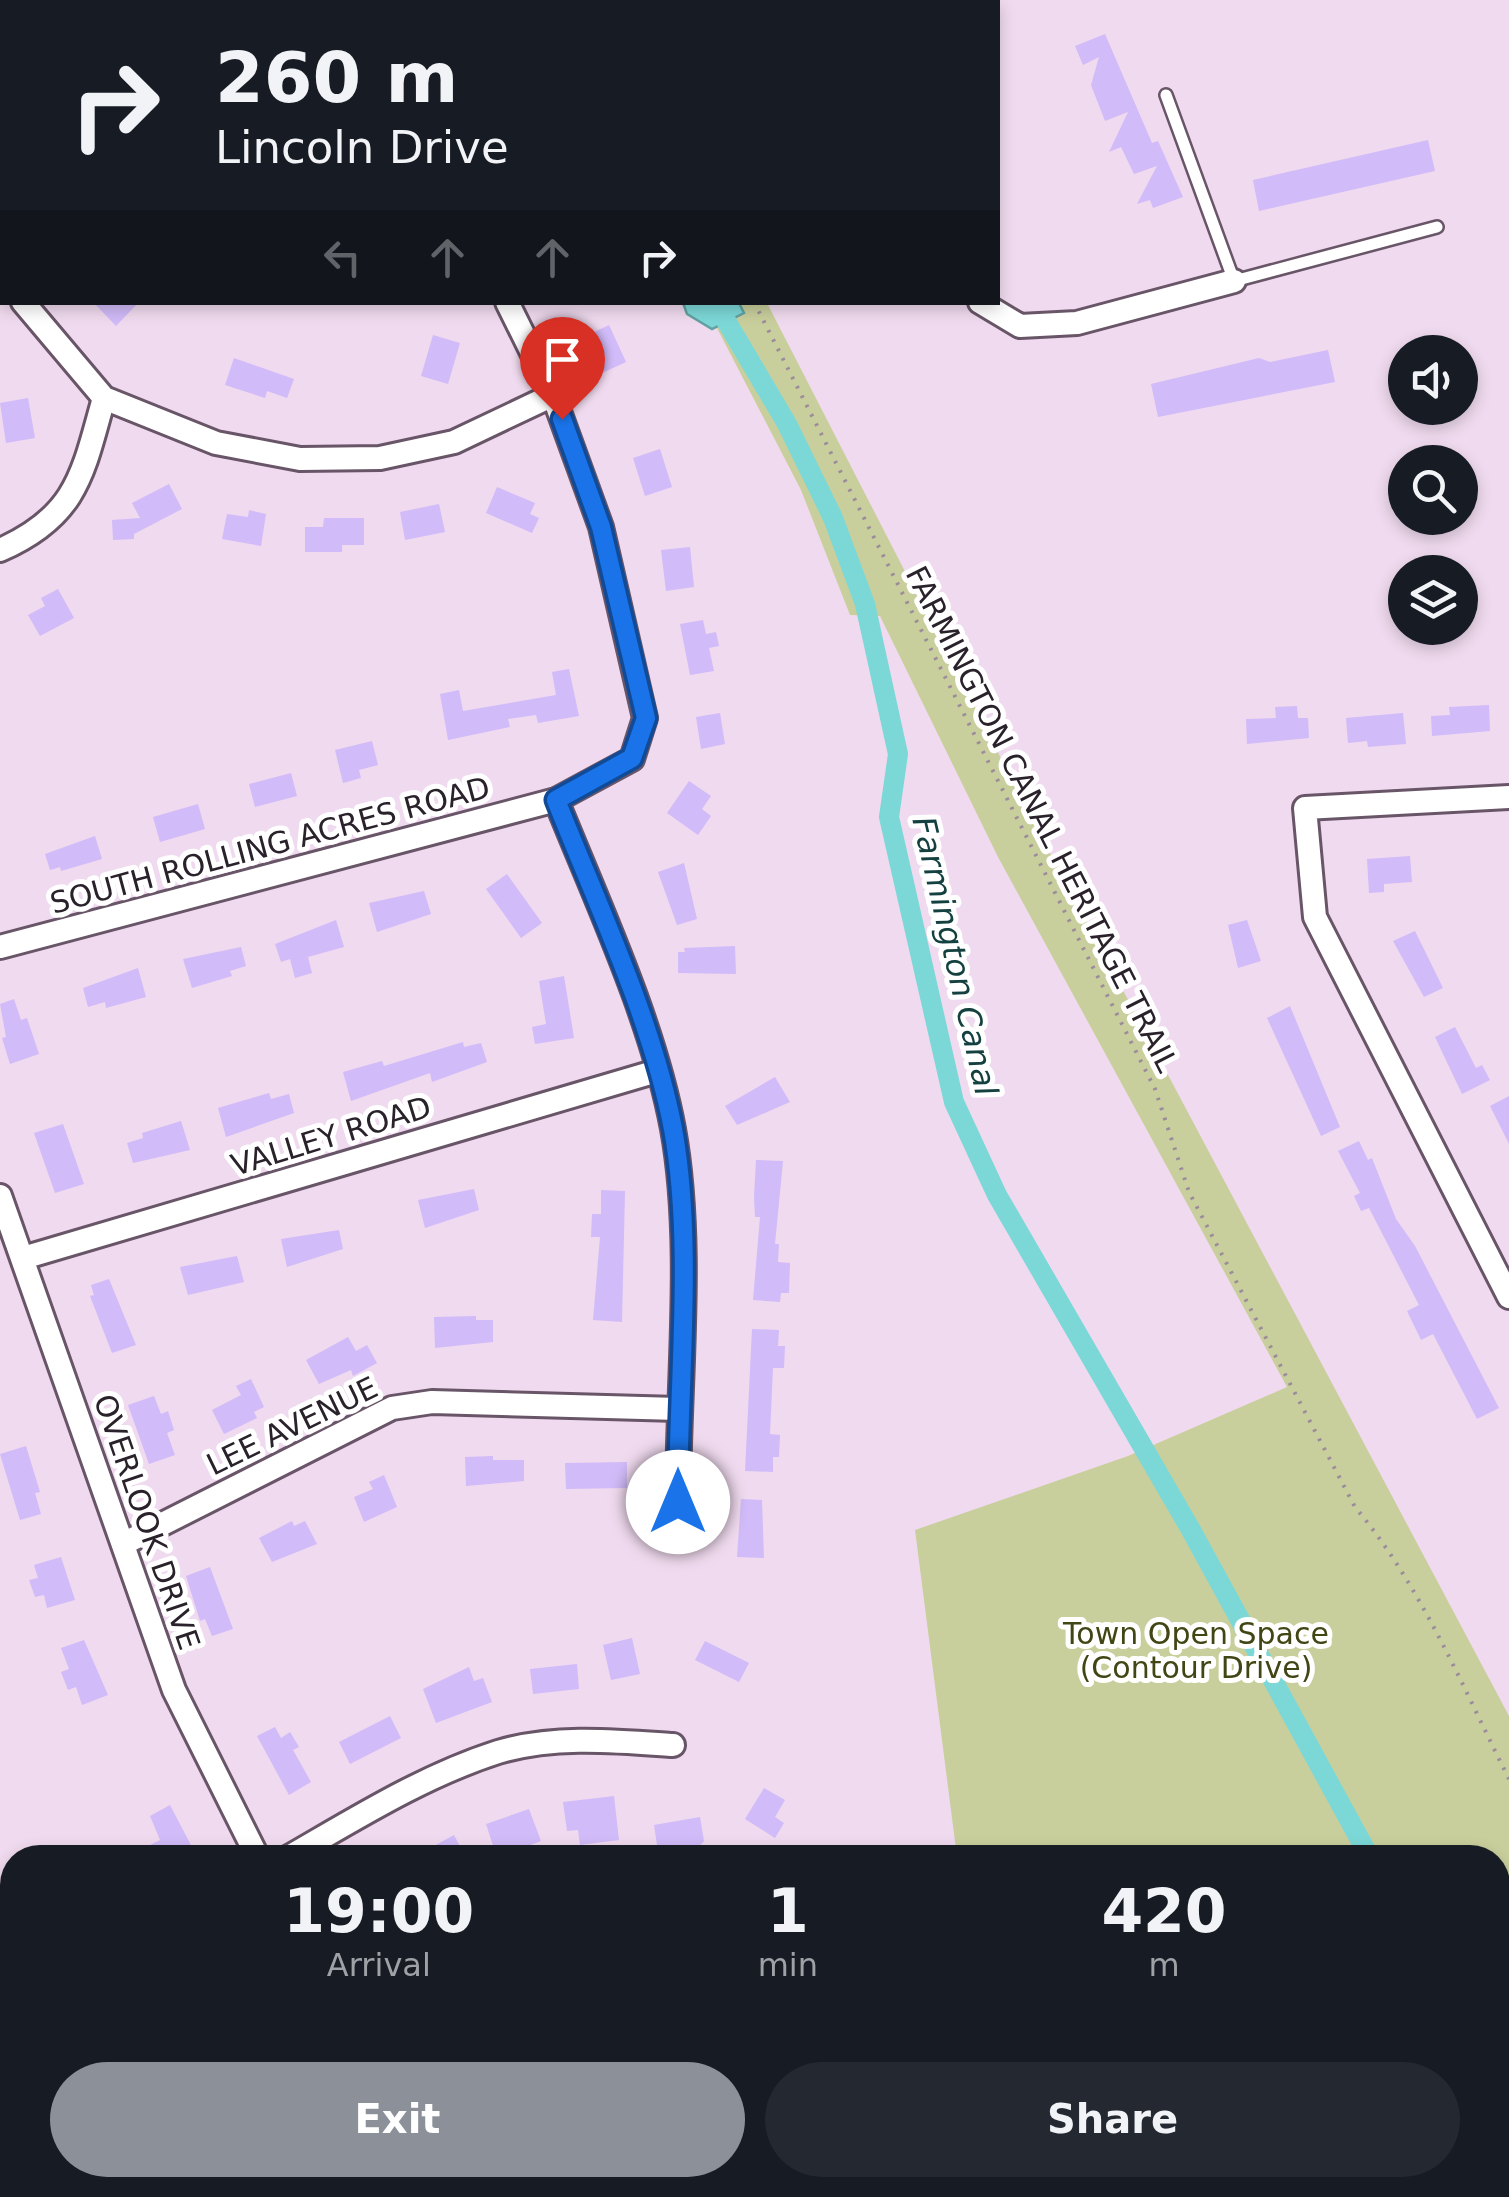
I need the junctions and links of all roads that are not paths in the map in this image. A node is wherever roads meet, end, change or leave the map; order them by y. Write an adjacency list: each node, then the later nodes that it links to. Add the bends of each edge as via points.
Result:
1 (1166, 95): 3 (lane)
2 (1437, 226): 3 (lane)
3 (1234, 281): 6 (street, via 1077,323 1020,326)
4 (26, 305): 8 (street)
5 (508, 305): 7 (street, SOUTH ROLLING ACRES ROAD)
6 (985, 305)
7 (553, 395): 8 (street, via 454,442 380,458 300,458 216,443); 11 (street, SOUTH ROLLING ACRES ROAD, via 601,527 646,718 632,758)
8 (104, 398): 9 (street, via 79,486 44,527)
9 (0, 550)
10 (1509, 797): 16 (street, via 1305,808 1315,917)
11 (556, 800): 12 (street, SOUTH ROLLING ACRES ROAD); 13 (street)
12 (0, 947)
13 (657, 1071): 15 (street, VALLEY ROAD); 17 (street, via 673,1130 682,1230)
14 (0, 1196): 15 (street, OVERLOOK DRIVE)
15 (23, 1258): 19 (street, OVERLOOK DRIVE)
16 (1509, 1298)
17 (678, 1409): 18 (street); 19 (street, LEE AVENUE, via 432,1402 392,1408)
18 (678, 1502)
19 (123, 1544): 21 (street, OVERLOOK DRIVE, via 174,1690)
20 (673, 1745): 22 (street, via 590,1740 502,1751 416,1785)
21 (252, 1845)
22 (309, 1845)

